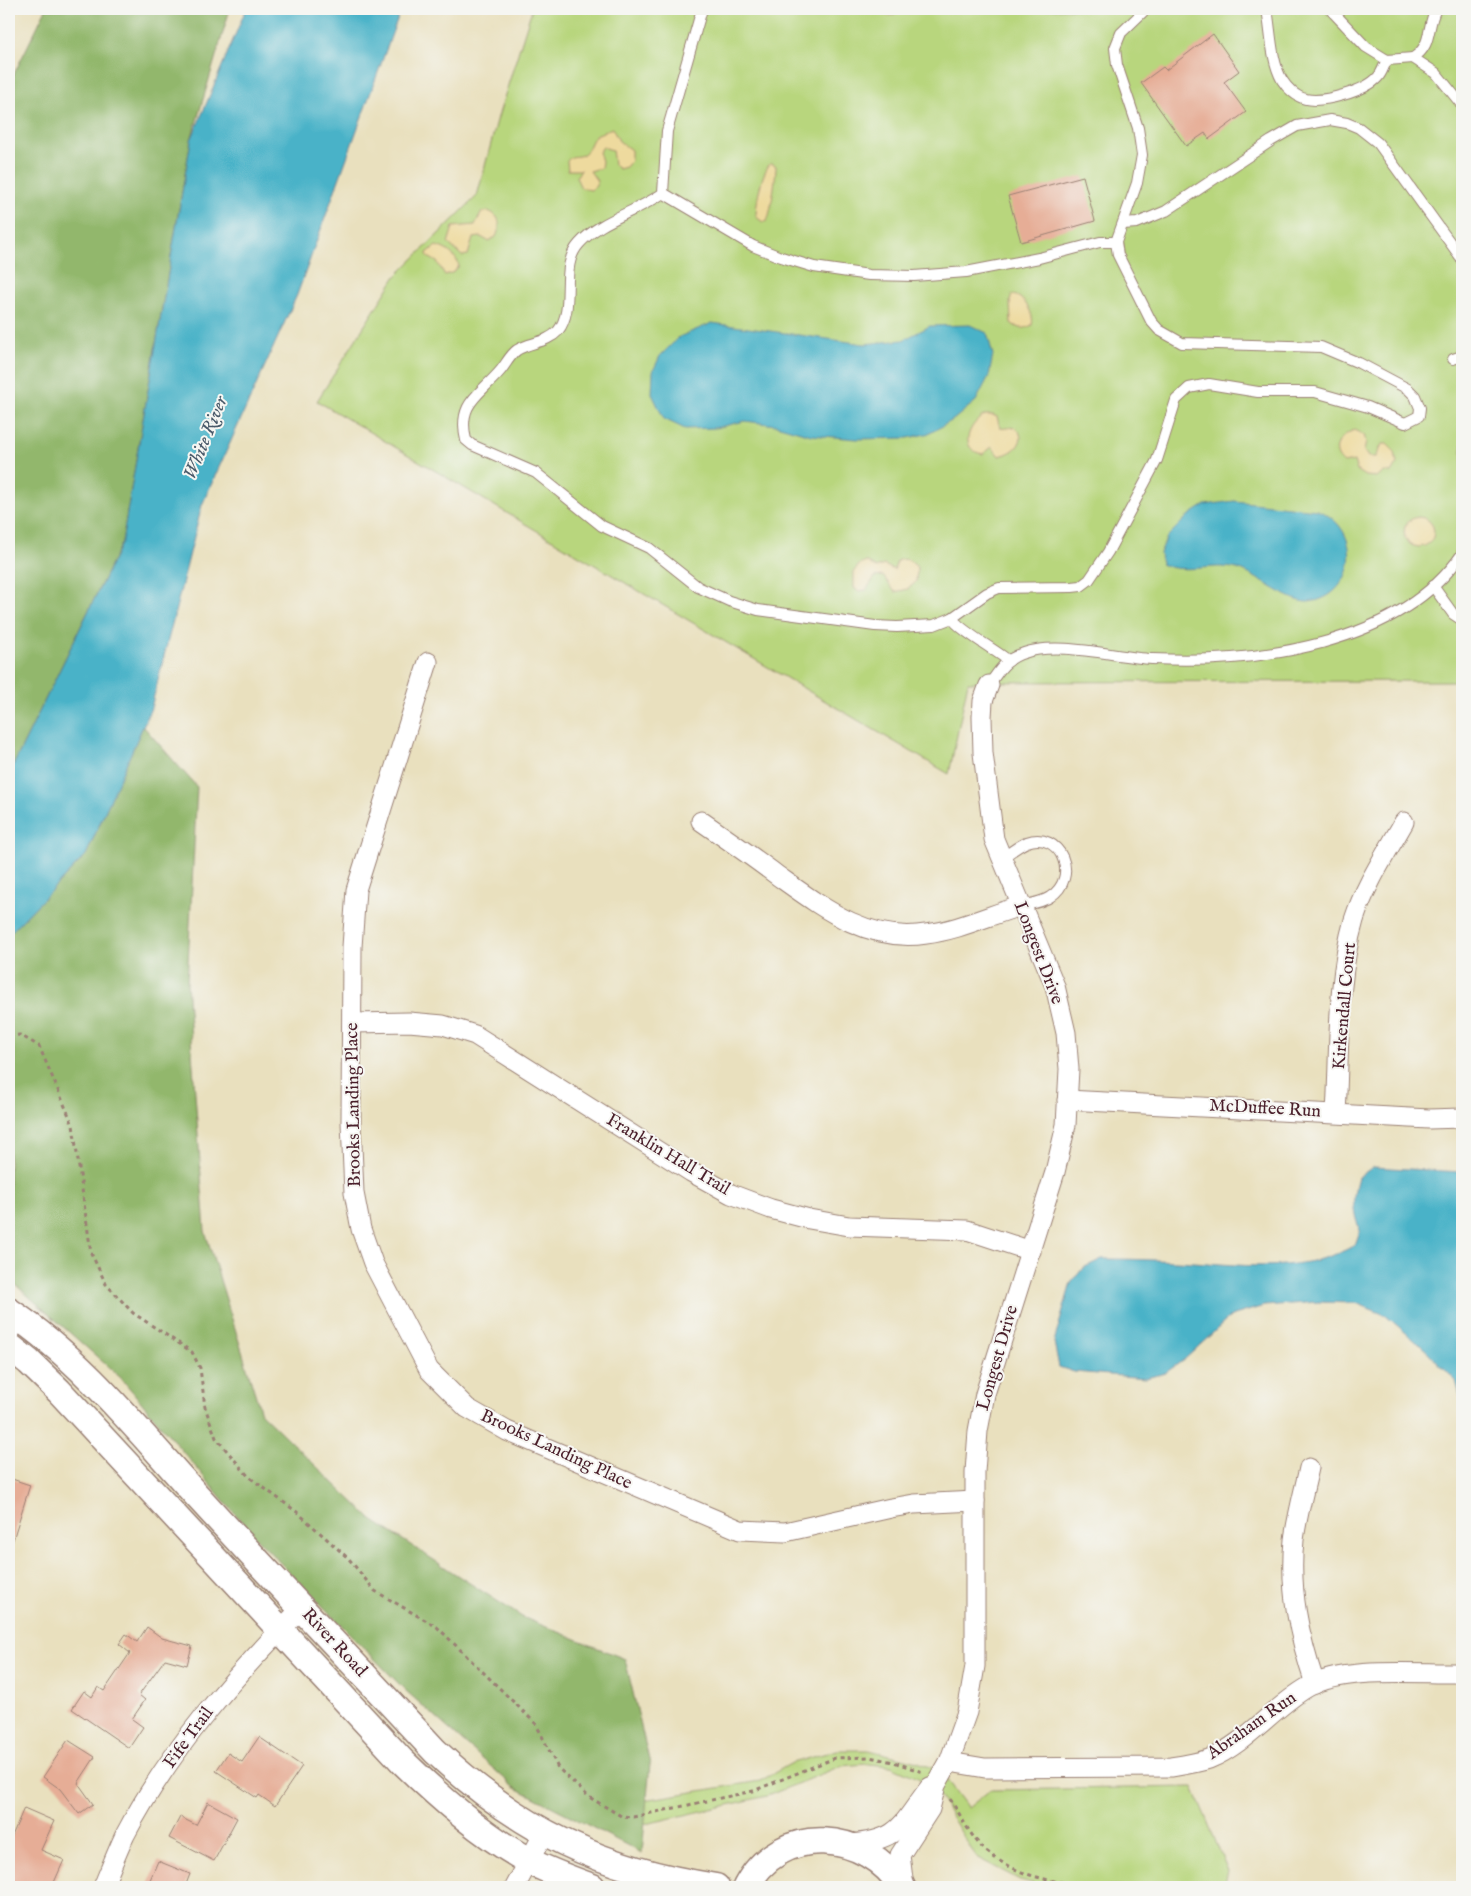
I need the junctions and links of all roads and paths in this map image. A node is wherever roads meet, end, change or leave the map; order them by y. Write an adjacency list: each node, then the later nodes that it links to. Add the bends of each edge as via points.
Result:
1 (702, 9): 9 (lane, via 667,131)
2 (1146, 9): 10 (lane, via 1121,33 1115,48 1117,65 1138,128 1142,155 1137,183)
3 (1267, 9): 7 (lane, via 1278,70 1282,80 1296,95 1318,100 1359,89 1378,78)
4 (1330, 9): 7 (lane, via 1366,47)
5 (1436, 9): 6 (lane, via 1427,45)
6 (1413, 58): 7 (lane); 8 (lane, via 1436,73)
7 (1387, 60)
8 (1462, 105)
9 (663, 194): 11 (lane, via 753,246 778,256 814,267 869,275 922,276 966,272 1039,258 1086,244); 15 (lane, via 598,229 577,245 569,269 564,316 558,330 543,341 512,354 470,402 463,419 466,440 536,473 602,526 650,548 698,587 729,601 772,612 897,627 934,625)
10 (1123, 224): 11 (lane); 12 (lane, via 1142,222 1166,211 1297,126 1330,120 1359,128 1378,143)
11 (1116, 242): 15 (lane, via 1118,256 1151,321 1172,339 1196,345 1321,347 1408,389 1420,408 1418,416 1405,423 1315,392 1258,392 1209,384 1189,388 1176,400 1157,460 1108,552 1089,580 1081,586 1072,587 1000,588 987,593)
12 (1462, 259)
13 (1462, 554): 14 (lane, Longest Drive)
14 (1433, 586): 16 (lane, via 1453,614); 17 (lane, Longest Drive, via 1377,623 1336,639 1294,650 1214,660 1152,659 1041,649 1025,652)
15 (952, 618): 17 (lane, via 959,627)
16 (1462, 620)
17 (1009, 661): 19 (lane, Longest Drive)
18 (428, 662): 24 (street, Brooks Landing Place, via 356,890 352,947)
19 (989, 685): 22 (street, Longest Drive, via 983,702 982,753 990,817)
20 (701, 820): 23 (street, via 838,917 865,928 896,936 924,935 956,929)
21 (1404, 822): 27 (street, Kirkendall Court, via 1365,891 1347,948)
22 (1001, 859): 23 (street, Longest Drive); 23 (lane, via 1028,842 1041,840 1055,846 1066,864 1065,879 1050,898)
23 (1021, 906): 26 (street, Longest Drive, via 1055,986 1066,1033)
24 (353, 1022): 29 (street, Franklin Hall Trail, via 443,1025 475,1035 691,1172 731,1194 771,1209 849,1226 967,1230); 33 (street, Brooks Landing Place, via 351,1130 354,1193 361,1228 373,1263 429,1370 466,1408 507,1431 740,1530 785,1532 914,1504)
25 (9, 1036): 39 (path, via 20,1035 39,1046 72,1125 91,1253 106,1284 133,1314 192,1352 200,1368 204,1407 216,1438 249,1477 297,1512 349,1559 375,1591 437,1627 536,1724 558,1768 589,1797 621,1816 650,1815 753,1790 844,1757 894,1762 916,1769)
26 (1067, 1100): 27 (street, McDuffee Run); 29 (street, Longest Drive, via 1066,1125 1055,1172)
27 (1336, 1113): 28 (street, McDuffee Run)
28 (1462, 1118)
29 (1030, 1251): 33 (street, Longest Drive, via 984,1394 978,1431)
30 (13, 1320): 34 (main road, River Road, via 54,1345 86,1374)
31 (9, 1346): 35 (main road, River Road, via 59,1391)
32 (1309, 1468): 37 (street, via 1295,1538 1293,1572 1297,1621)
33 (975, 1501): 38 (street, Longest Drive, via 975,1666 967,1712)
34 (302, 1608): 35 (street, Fife Trail); 40 (main road, River Road, via 466,1780)
35 (280, 1630): 42 (main road, River Road, via 435,1793 469,1821); 43 (street, Fife Trail, via 221,1693 175,1754 125,1835)
36 (1462, 1673): 37 (street, Abraham Run, via 1352,1675 1328,1678)
37 (1315, 1684): 38 (street, Abraham Run, via 1231,1745 1192,1764 1172,1767 985,1768)
38 (949, 1762): 39 (street, Longest Drive)
39 (936, 1784): 41 (street, Longest Drive, via 930,1787 895,1832 875,1842); 48 (street, Longest Drive, via 930,1809 900,1855); 49 (path, via 946,1793 984,1849 1019,1872 1068,1883)
40 (544, 1833): 42 (street); 46 (main road, River Road, via 611,1862)
41 (849, 1844): 47 (main road, via 816,1841 792,1848 769,1860); 48 (main road, via 881,1862)
42 (528, 1861): 44 (street); 45 (main road, River Road)
43 (103, 1887)
44 (515, 1887)
45 (592, 1887)
46 (716, 1887)
47 (742, 1887)
48 (903, 1887)
49 (1144, 1887)

